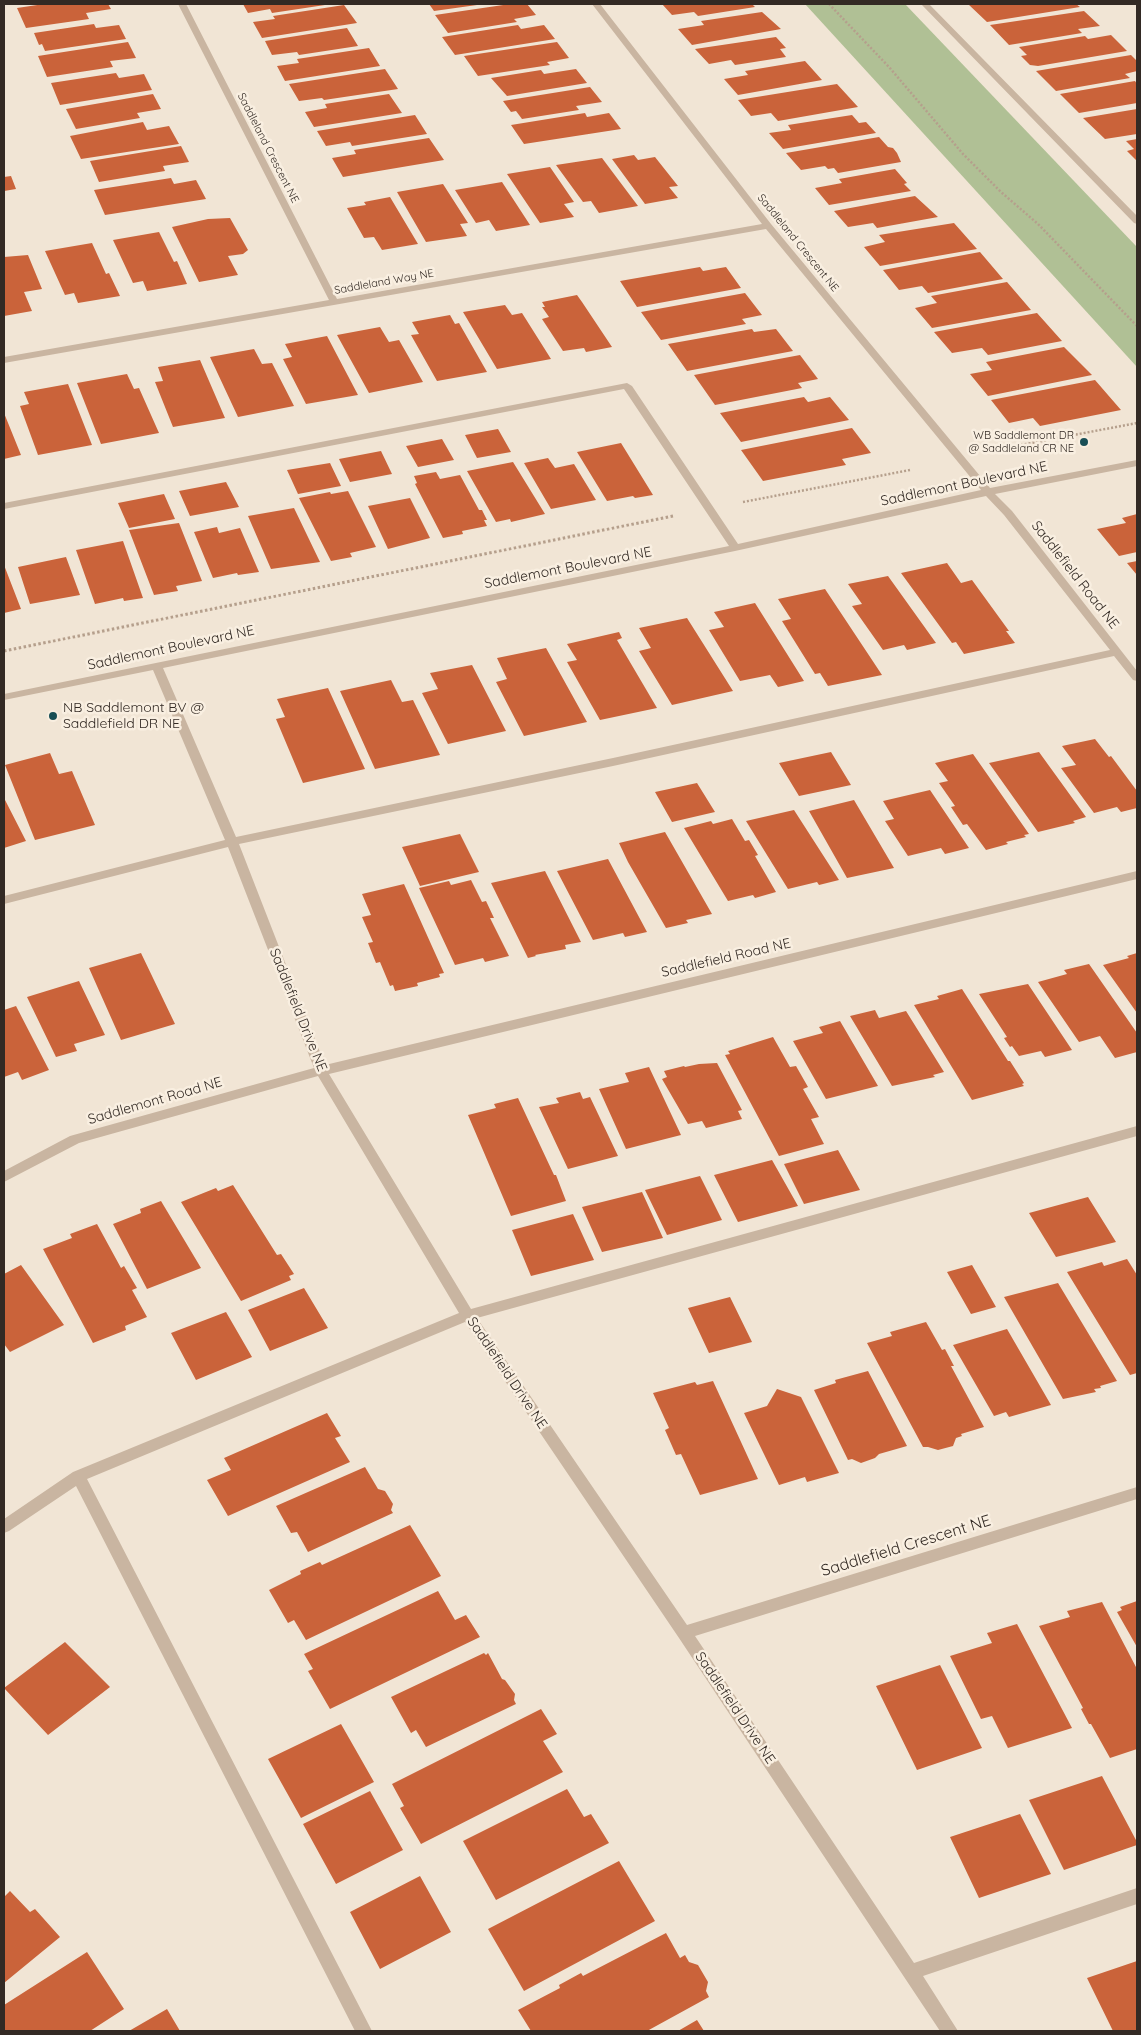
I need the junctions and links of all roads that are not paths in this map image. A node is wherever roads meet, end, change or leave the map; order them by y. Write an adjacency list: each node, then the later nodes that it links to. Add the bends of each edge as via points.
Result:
1 (182, 4): 6 (street, Saddleland Crescent NE)
2 (596, 4): 5 (street, Saddleland Crescent NE)
3 (925, 4): 4 (street)
4 (1137, 221)
5 (768, 226): 6 (street, Saddleland Way NE); 9 (street, Saddleland Crescent NE)
6 (334, 302): 7 (street, Saddleland Way NE)
7 (4, 360)
8 (1137, 462): 9 (street, Saddlemont Boulevard NE)
9 (988, 492): 11 (street, Saddlemont Boulevard NE); 12 (street, Saddlefield Road NE)
10 (4, 506): 11 (street, via 627,386)
11 (735, 548): 13 (street, Saddlemont Boulevard NE)
12 (1116, 652): 14 (street, Saddlefield Road NE); 16 (street)
13 (156, 665): 15 (street, Saddlemont Boulevard NE); 16 (street, Saddlefield Drive NE)
14 (1137, 678)
15 (4, 697)
16 (232, 842): 18 (street); 19 (street, Saddlefield Drive NE)
17 (1137, 875): 19 (street, Saddlefield Road NE)
18 (4, 900)
19 (321, 1071): 21 (street, Saddlemont Road NE, via 75,1139); 22 (street, Saddlefield Drive NE)
20 (1137, 1131): 22 (street)
21 (4, 1177)
22 (468, 1315): 23 (street); 26 (street, Saddlefield Drive NE)
23 (78, 1476): 25 (street); 29 (street)
24 (1137, 1493): 26 (street, Saddlefield Crescent NE)
25 (4, 1527)
26 (684, 1633): 28 (street, Saddlefield Drive NE)
27 (1137, 1896): 28 (street)
28 (910, 1972): 30 (street, Saddlefield Drive NE)
29 (364, 2031)
30 (950, 2031)

